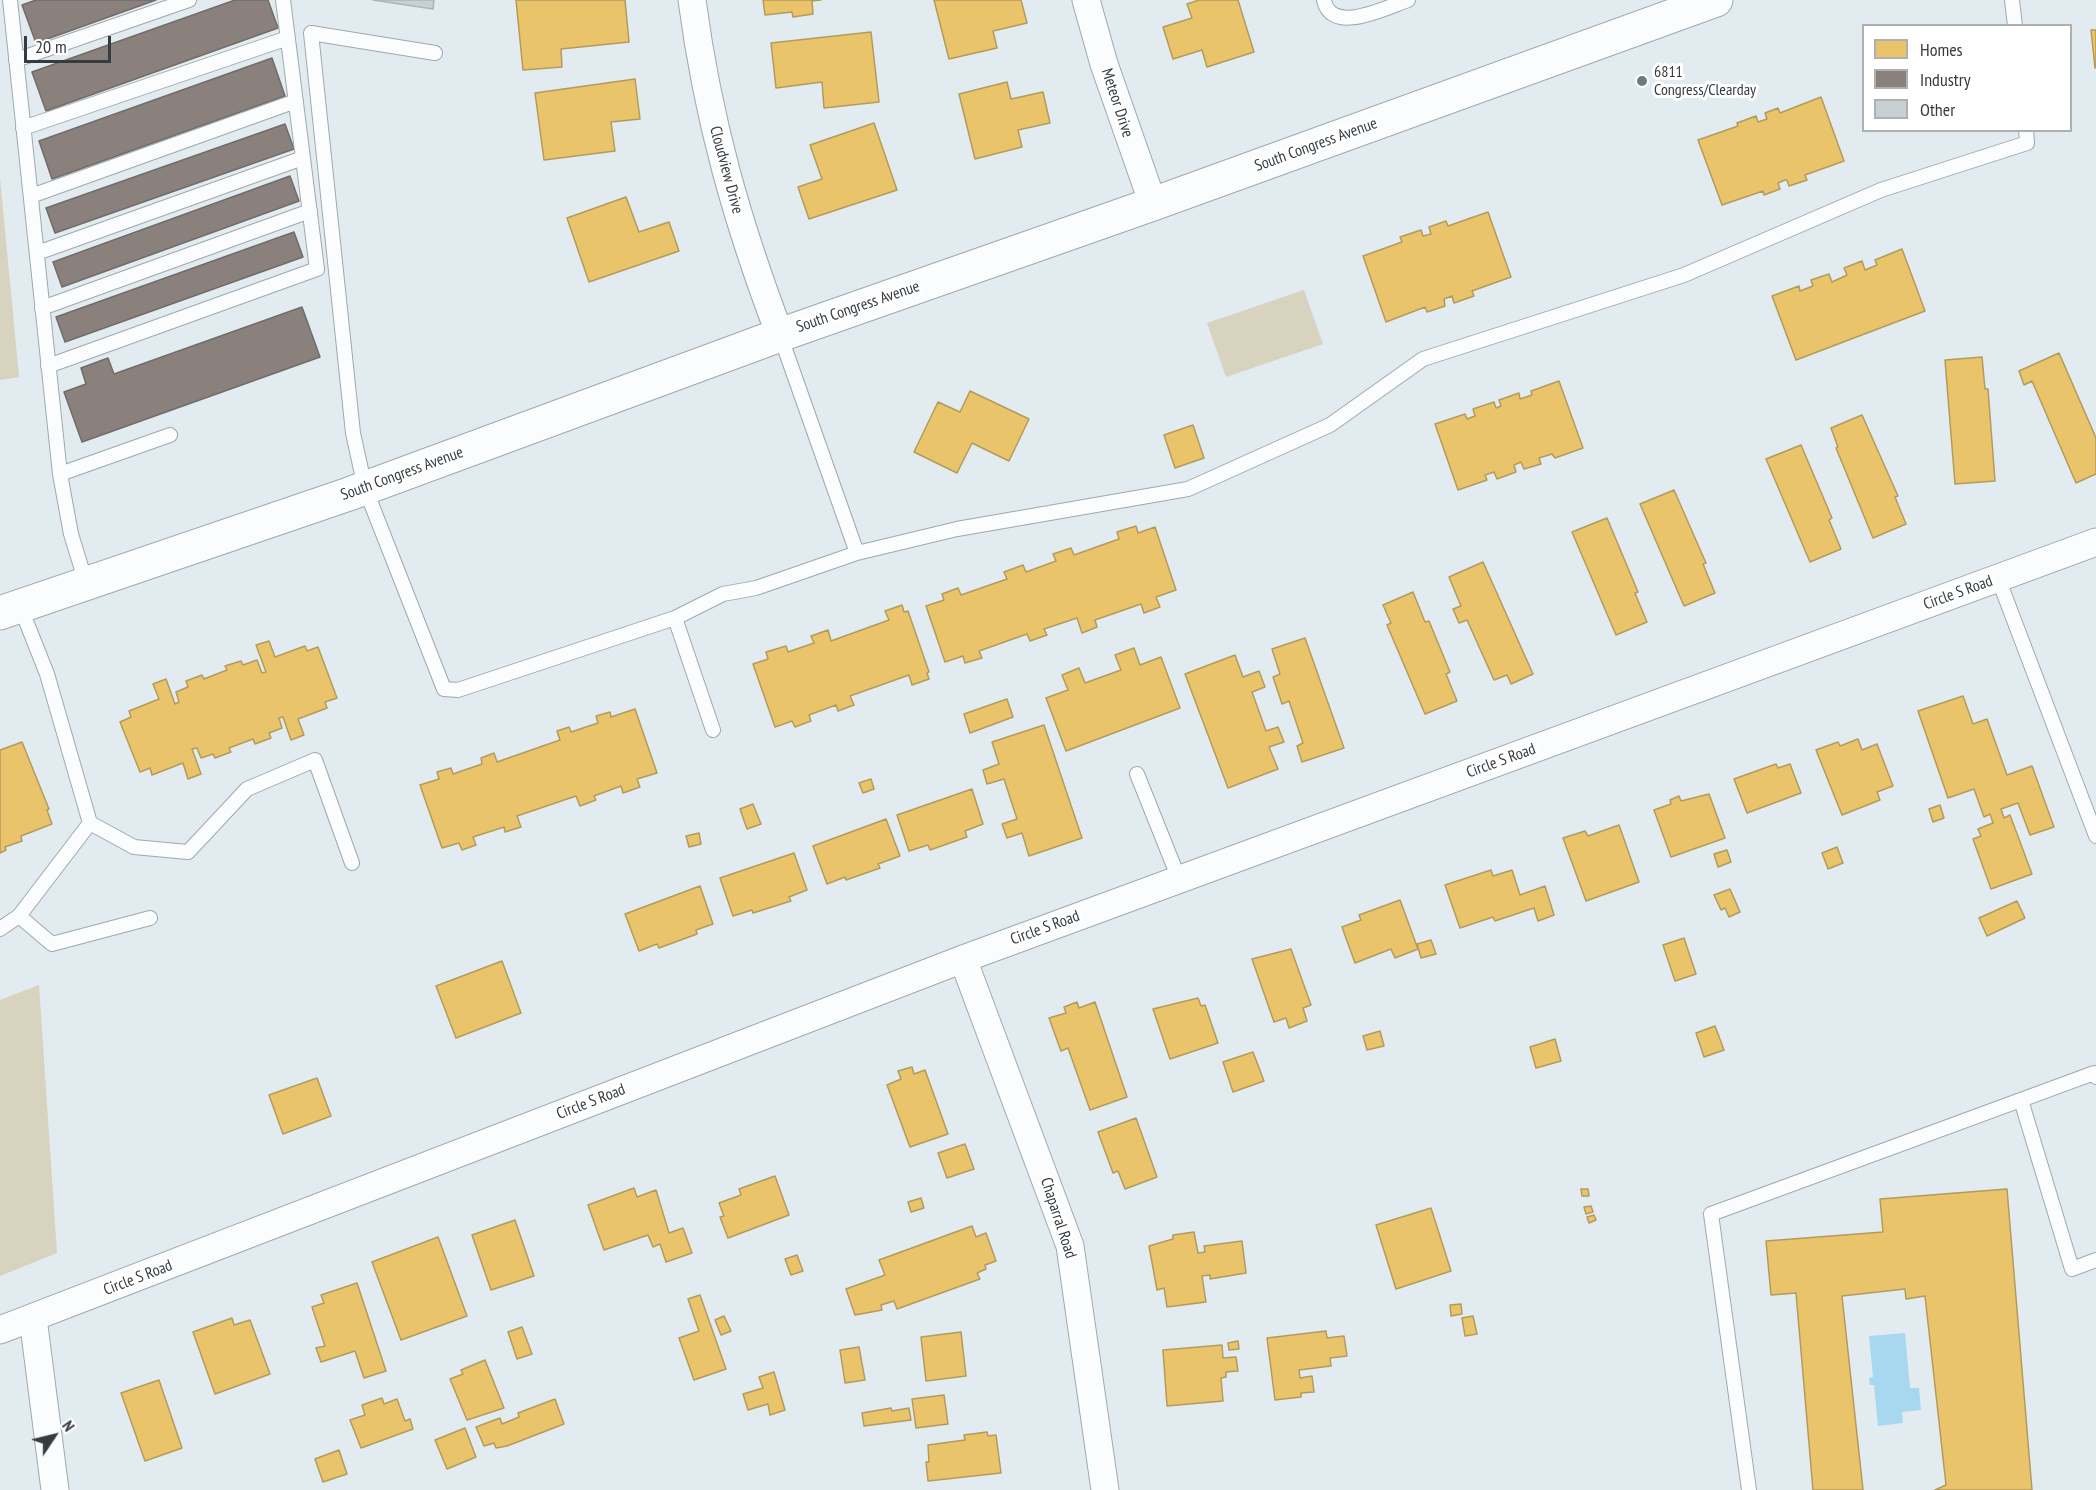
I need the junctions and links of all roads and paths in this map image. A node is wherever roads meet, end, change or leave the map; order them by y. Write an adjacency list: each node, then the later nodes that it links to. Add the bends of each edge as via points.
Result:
1 (10, 0): 13 (lane)
2 (189, 0): 13 (lane)
3 (283, 0): 11 (lane)
4 (692, 0): 23 (street, Cloudview Drive, via 703,79 720,152)
5 (1086, 0): 19 (street, Meteor Drive)
6 (1324, 0): 7 (lane, via 1335,17 1350,19)
7 (1408, 0)
8 (1716, 0): 19 (main road, South Congress Avenue)
9 (2012, 0): 10 (lane)
10 (2015, 24)
11 (288, 38): 14 (lane); 15 (lane)
12 (435, 53): 27 (lane, via 311,33 353,433)
13 (16, 60): 15 (lane)
14 (296, 101): 17 (lane); 18 (lane)
15 (23, 128): 18 (lane)
16 (2026, 132): 29 (lane, via 2027,143 1881,190 1684,275 1424,359 1330,425 1188,489 957,529)
17 (303, 158): 20 (lane); 21 (lane)
18 (31, 196): 21 (lane)
19 (1153, 204): 23 (main road, South Congress Avenue)
20 (310, 211): 22 (lane); 24 (lane, via 317,269)
21 (37, 253): 22 (lane)
22 (42, 308): 24 (lane)
23 (780, 335): 27 (main road, South Congress Avenue); 29 (lane)
24 (48, 366): 26 (lane)
25 (170, 435): 26 (lane)
26 (60, 474): 31 (lane, via 71,534)
27 (365, 488): 31 (main road, South Congress Avenue); 33 (lane, via 444,689 458,690)
28 (2096, 542): 30 (street, Circle S Road)
29 (857, 553): 33 (lane, via 756,588 723,594)
30 (1998, 578): 37 (lane); 39 (street, Circle S Road)
31 (86, 583): 32 (main road, South Congress Avenue)
32 (10, 610): 36 (lane, via 47,674)
33 (675, 618): 34 (lane)
34 (713, 730)
35 (1137, 774): 39 (lane)
36 (90, 823): 38 (lane, via 134,847 188,852 247,789 315,760); 40 (lane)
37 (2096, 836)
38 (352, 863)
39 (1179, 879): 43 (street, Circle S Road)
40 (19, 916): 41 (lane, via 52,944); 42 (lane)
41 (150, 918)
42 (0, 929)
43 (963, 959): 47 (street, Circle S Road); 50 (street, Chaparral Road, via 1070,1246)
44 (2096, 1077): 45 (lane, via 2094,1073)
45 (2021, 1100): 46 (lane, via 2072,1269); 51 (lane, via 1711,1214)
46 (2096, 1260)
47 (33, 1318): 48 (street, Circle S Road); 49 (street)
48 (0, 1330)
49 (55, 1490)
50 (1106, 1490)
51 (1749, 1490)

